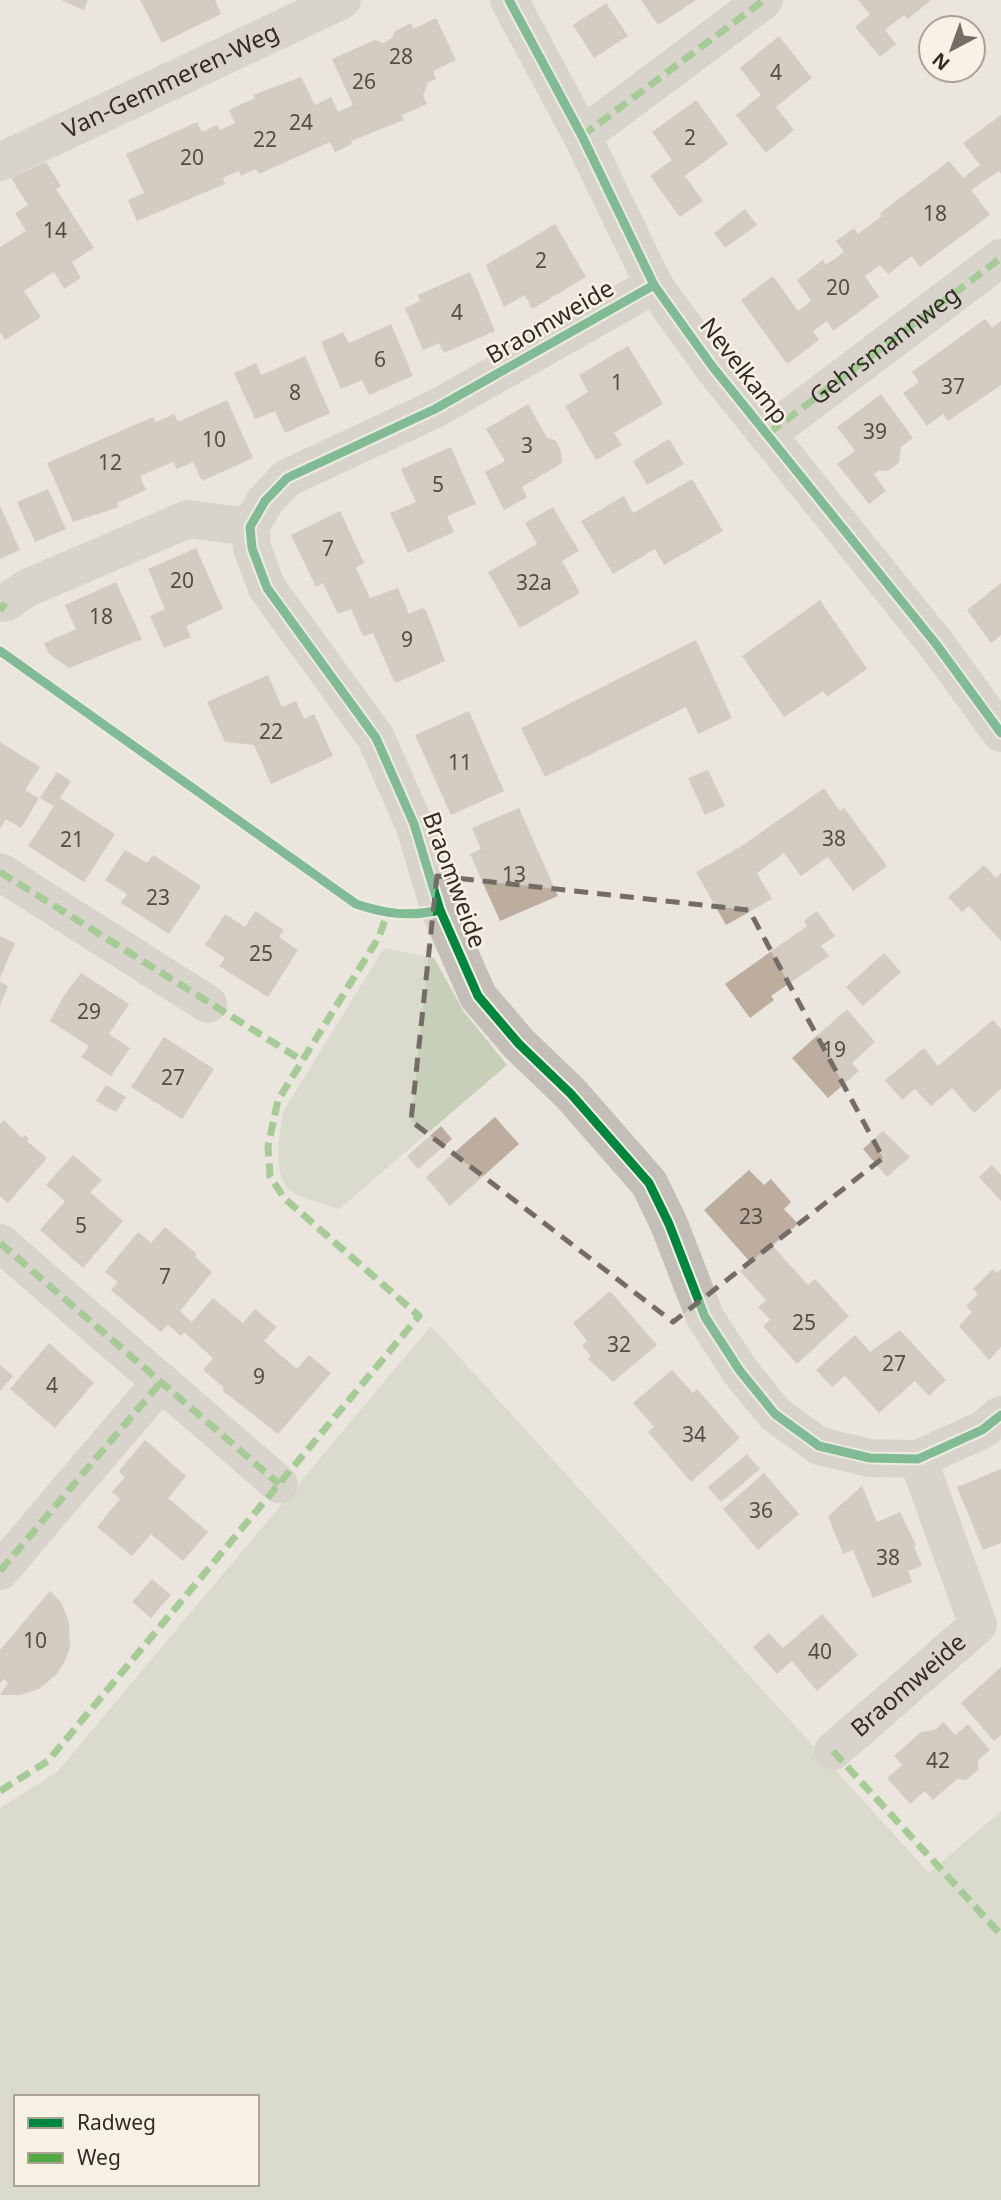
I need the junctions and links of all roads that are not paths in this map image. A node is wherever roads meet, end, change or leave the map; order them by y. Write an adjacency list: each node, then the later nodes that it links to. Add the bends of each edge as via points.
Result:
1 (342, 0): 5 (street, Van-Gemmeren-Weg)
2 (509, 0): 4 (street, Nevelkamp)
3 (764, 0): 4 (street)
4 (582, 136): 7 (street, Nevelkamp)
5 (0, 162)
6 (1001, 258): 8 (street, Gehrsmannweg)
7 (654, 285): 8 (street, Nevelkamp, via 712,366); 9 (street, Braomweide, via 435,409 286,478 265,500)
8 (769, 433): 11 (street, Nevelkamp)
9 (250, 527): 10 (street, via 188,519 27,588); 17 (street, Braomweide, via 252,548 267,589 376,738 414,824 440,910 478,996 649,1183 670,1224 705,1317 740,1371 775,1414 819,1446 870,1458)
10 (5, 603)
11 (998, 724)
12 (0, 872): 13 (street)
13 (208, 1004)
14 (0, 1243): 15 (street)
15 (161, 1382): 18 (street); 19 (street)
16 (1001, 1415): 17 (street, Braomweide, via 982,1430)
17 (918, 1459): 20 (street, Braomweide, via 978,1625)
18 (279, 1484)
19 (0, 1571)
20 (833, 1751)

